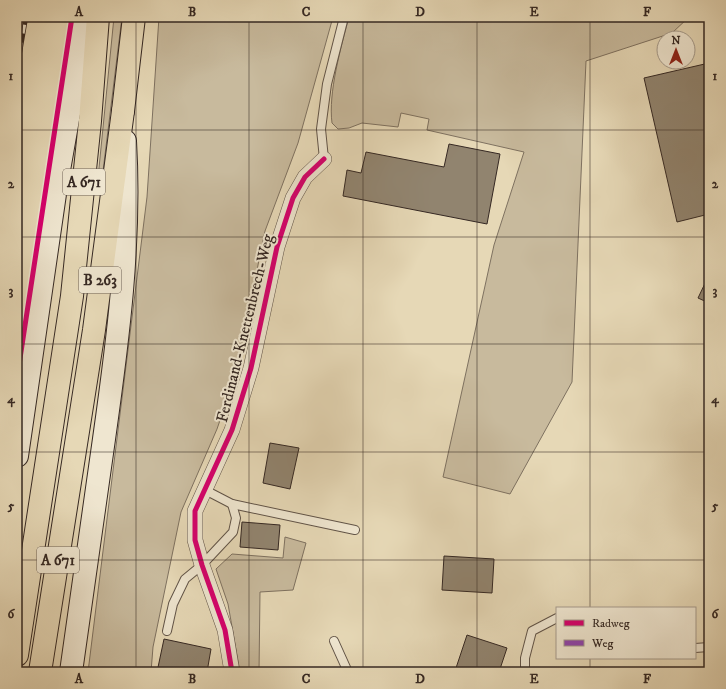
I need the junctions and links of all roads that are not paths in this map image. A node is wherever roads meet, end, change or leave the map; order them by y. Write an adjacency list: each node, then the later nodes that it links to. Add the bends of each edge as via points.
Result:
1 (86, 17): 8 (main road, via 56,187)
2 (98, 17): 18 (main road, A 671, via 72,296)
3 (134, 17): 5 (main road, B 263)
4 (344, 17): 6 (lane, via 327,84 321,129)
5 (123, 111): 7 (main road, B 263, via 94,330); 20 (main road, B 263, via 127,196 121,303)
6 (324, 159): 9 (street, Ferdinand-Knettenbrech-Weg, via 305,177 293,198 277,247 251,368 232,430)
7 (75, 448): 19 (main road, A 671)
8 (17, 456)
9 (205, 490): 10 (lane); 12 (street, Ferdinand-Knettenbrech-Weg, via 196,511 195,540)
10 (232, 504): 11 (lane); 12 (lane, via 236,518 233,532)
11 (355, 530)
12 (202, 565): 14 (lane, via 185,579 174,604); 21 (street, Ferdinand-Knettenbrech-Weg, via 225,630)
13 (556, 619): 23 (lane, via 532,631 525,658)
14 (167, 631)
15 (334, 641): 22 (lane)
16 (709, 647): 17 (lane)
17 (696, 648)
18 (17, 655)
19 (40, 672)
20 (71, 672)
21 (232, 672)
22 (348, 672)
23 (525, 672)

